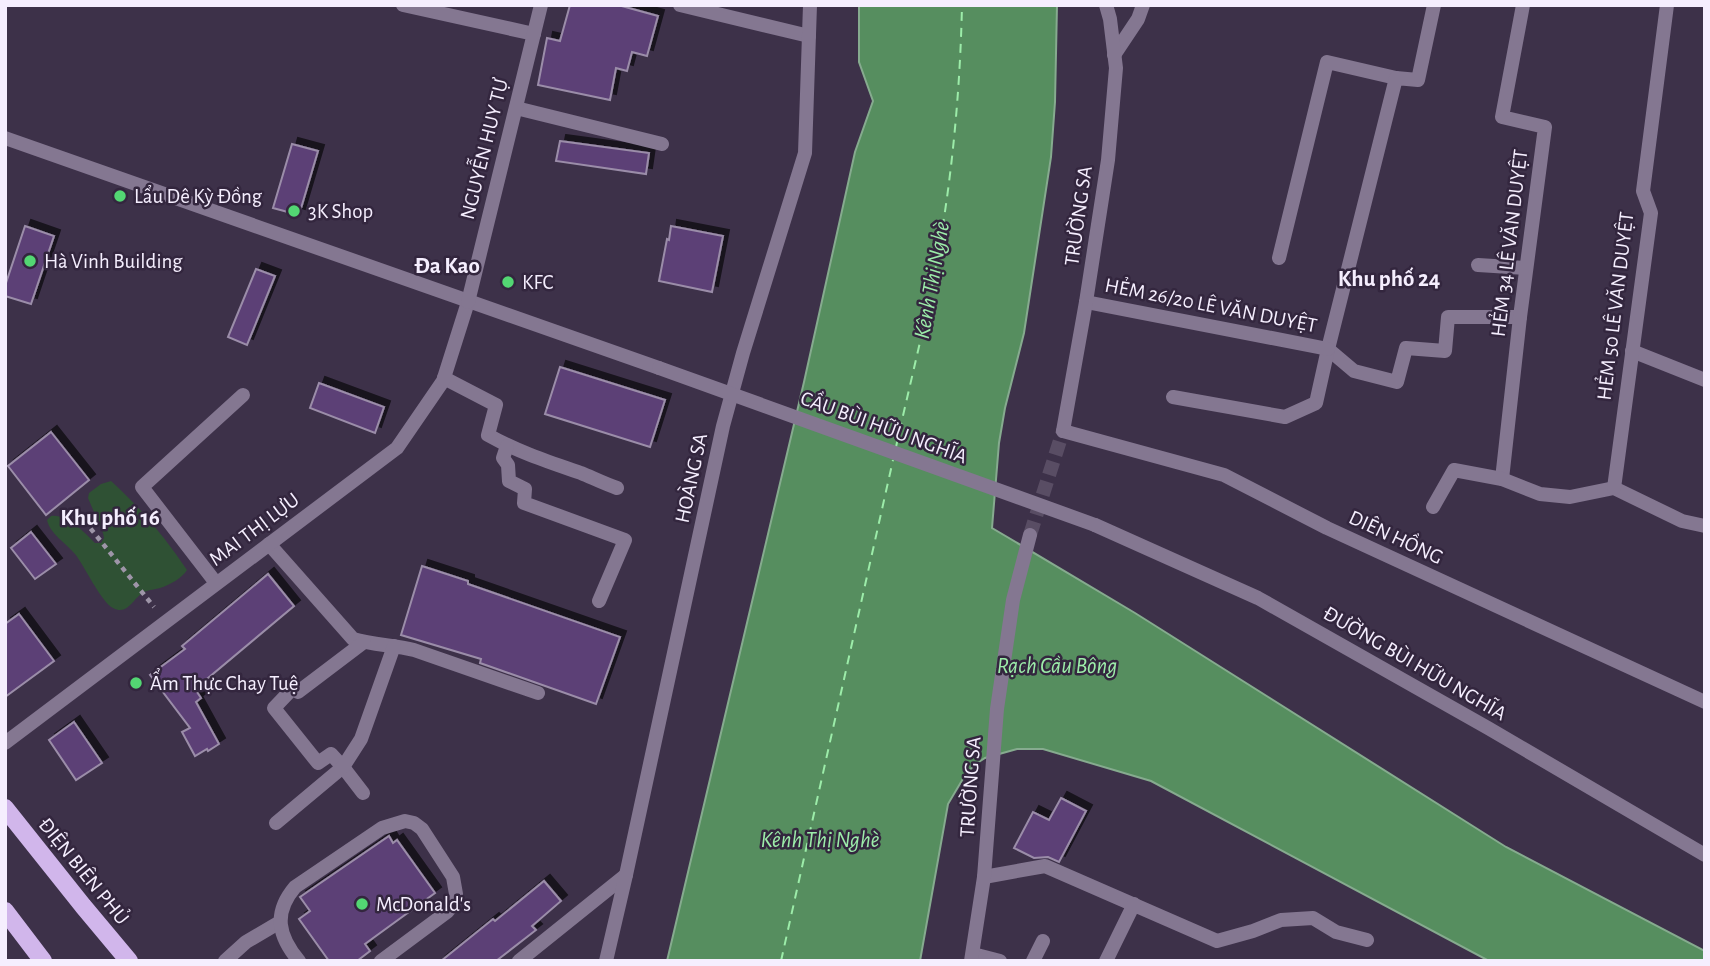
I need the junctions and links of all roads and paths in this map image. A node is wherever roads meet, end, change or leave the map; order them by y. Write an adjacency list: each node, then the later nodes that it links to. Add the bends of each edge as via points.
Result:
1 (402, 5): 10 (street)
2 (541, 5): 10 (street, NGUYỄN HUY TỰ)
3 (680, 5): 11 (street)
4 (810, 5): 11 (street, HOÀNG SA)
5 (1106, 5): 12 (street, TRƯỜNG SA)
6 (1143, 5): 12 (street)
7 (1434, 5): 13 (street, via 1418,80)
8 (1523, 5): 19 (street, HẺM 34 LÊ VĂN DUYỆT, via 1502,117 1545,127)
9 (1667, 5): 24 (street, HẺM 50 LÊ VĂN DUYỆT, via 1643,191 1651,213)
10 (534, 34): 14 (street, NGUYỄN HUY TỰ)
11 (809, 36): 53 (street, HOÀNG SA, via 805,153 723,426)
12 (1114, 55): 21 (street, TRƯỜNG SA, via 1108,160)
13 (1396, 78): 17 (street, via 1327,62); 23 (street)
14 (516, 108): 16 (street); 20 (street, NGUYỄN HUY TỰ)
15 (5, 138): 20 (street, CẦU BÙI HỮU NGHĨA)
16 (663, 145)
17 (1279, 258)
18 (1478, 265): 19 (street)
19 (1526, 268): 22 (street, HẺM 34 LÊ VĂN DUYỆT)
20 (468, 302): 25 (street, MAI THỊ LỰU); 36 (street, CẦU BÙI HỮU NGHĨA, bridge)
21 (1087, 302): 23 (street, HẺM 26/20 LÊ VĂN DUYỆT); 29 (street, TRƯỜNG SA)
22 (1520, 317): 23 (street, via 1448,317 1445,351 1406,348 1397,382 1354,371); 31 (street, HẺM 34 LÊ VĂN DUYỆT)
23 (1328, 349): 28 (street, via 1316,403 1285,416)
24 (1632, 351): 26 (street); 33 (street, HẺM 50 LÊ VĂN DUYỆT)
25 (444, 378): 30 (street, via 496,405 488,435); 39 (street, MAI THỊ LỰU, via 397,448)
26 (1705, 380)
27 (243, 395): 40 (street, via 142,486)
28 (1173, 397)
29 (1063, 431): 46 (street, DIÊN HỒNG, via 1224,475 1326,528)
30 (507, 446): 32 (street); 41 (street, via 503,458 509,481 525,489 524,503 625,540)
31 (1502, 480): 33 (street, via 1540,494 1570,497); 34 (street, via 1454,470)
32 (617, 488)
33 (1614, 488): 37 (street, via 1682,521)
34 (1433, 507)
35 (78, 513): 42 (path)
36 (1095, 525): 52 (street, ĐƯỜNG BÙI HỮU NGHĨA, via 1258,598)
37 (1705, 526)
38 (1030, 535): 54 (street, TRƯỜNG SA, via 1013,600 999,695)
39 (269, 544): 40 (street, MAI THỊ LỰU); 43 (street, via 354,639)
40 (216, 583): 42 (street, MAI THỊ LỰU)
41 (599, 601)
42 (166, 622): 47 (street, MAI THỊ LỰU)
43 (364, 642): 44 (street); 48 (street, via 298,692 294,687 274,708 318,763 331,754)
44 (394, 646): 45 (street); 48 (street, via 361,739)
45 (538, 693)
46 (1705, 702)
47 (5, 743)
48 (344, 767): 49 (street); 51 (street)
49 (363, 793)
50 (5, 808): 62 (main road, ÐIỆN BIÊN PHỦ)
51 (276, 823)
52 (1705, 855)
53 (626, 875): 66 (street); 67 (street, HOÀNG SA)
54 (984, 877): 55 (street, via 1045,866); 60 (street, TRƯỜNG SA)
55 (1134, 904): 58 (street, via 1217,941 1280,920 1312,918 1336,932); 70 (street)
56 (5, 911): 61 (main road)
57 (280, 922): 63 (street); 64 (street, via 286,943); 65 (street, via 284,902 295,887 382,828 397,822 414,823 453,877 456,894 447,912)
58 (1367, 940)
59 (1043, 941): 69 (street)
60 (972, 957): 68 (street)
61 (43, 961)
62 (129, 961)
63 (225, 961)
64 (299, 961)
65 (381, 961)
66 (519, 961)
67 (606, 961)
68 (1000, 961)
69 (1033, 961)
70 (1107, 961)

